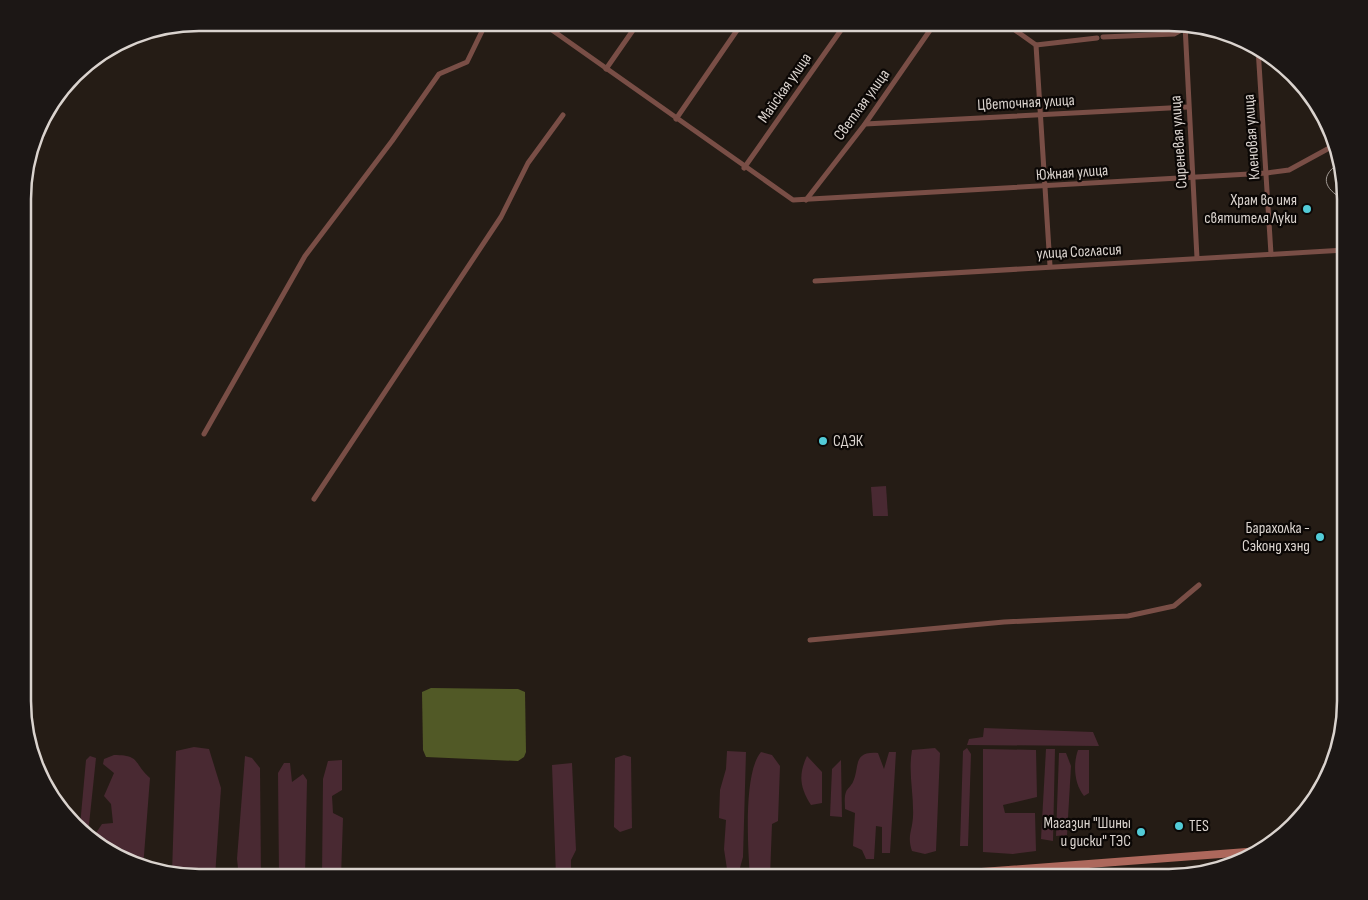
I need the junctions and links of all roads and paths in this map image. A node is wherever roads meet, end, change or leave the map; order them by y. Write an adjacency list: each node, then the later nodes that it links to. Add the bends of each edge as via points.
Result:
1 (736, 31): 16 (street)
2 (839, 31): 19 (street, Майская улица)
3 (929, 31): 17 (street, Светлая улица)
4 (481, 32): 29 (street, via 467,62 439,74 305,256)
5 (556, 32): 12 (street, Южная улица)
6 (631, 32): 12 (street)
7 (1018, 32): 10 (street)
8 (1178, 32): 10 (street)
9 (1185, 32): 13 (street, Сиреневая улица)
10 (1036, 45): 15 (street)
11 (1259, 57): 20 (street, Кленовая улица)
12 (606, 69): 16 (street, Южная улица)
13 (1188, 107): 15 (street, Цветочная улица); 21 (street, Сиреневая улица)
14 (562, 115): 30 (street, via 528,163 501,217)
15 (1040, 116): 17 (street, Цветочная улица); 22 (street)
16 (676, 119): 19 (street, Южная улица)
17 (865, 124): 23 (street, Светлая улица)
18 (1329, 148): 20 (street, Южная улица, via 1289,170)
19 (744, 168): 23 (street, Южная улица, via 793,200)
20 (1267, 174): 21 (street, Южная улица); 25 (street, Кленовая улица)
21 (1194, 178): 22 (street, Южная улица); 26 (street, Сиреневая улица)
22 (1046, 187): 23 (street, Южная улица); 27 (street)
23 (806, 200)
24 (1336, 250): 25 (street, улица Согласия)
25 (1271, 254): 26 (street, улица Согласия)
26 (1197, 258): 27 (street, улица Согласия)
27 (1050, 266): 28 (street, улица Согласия)
28 (815, 281)
29 (204, 434)
30 (314, 500)
31 (1198, 585): 32 (street, via 1174,606 1128,616 1004,622)
32 (810, 640)
33 (1240, 853): 34 (main road)
34 (1032, 868)

